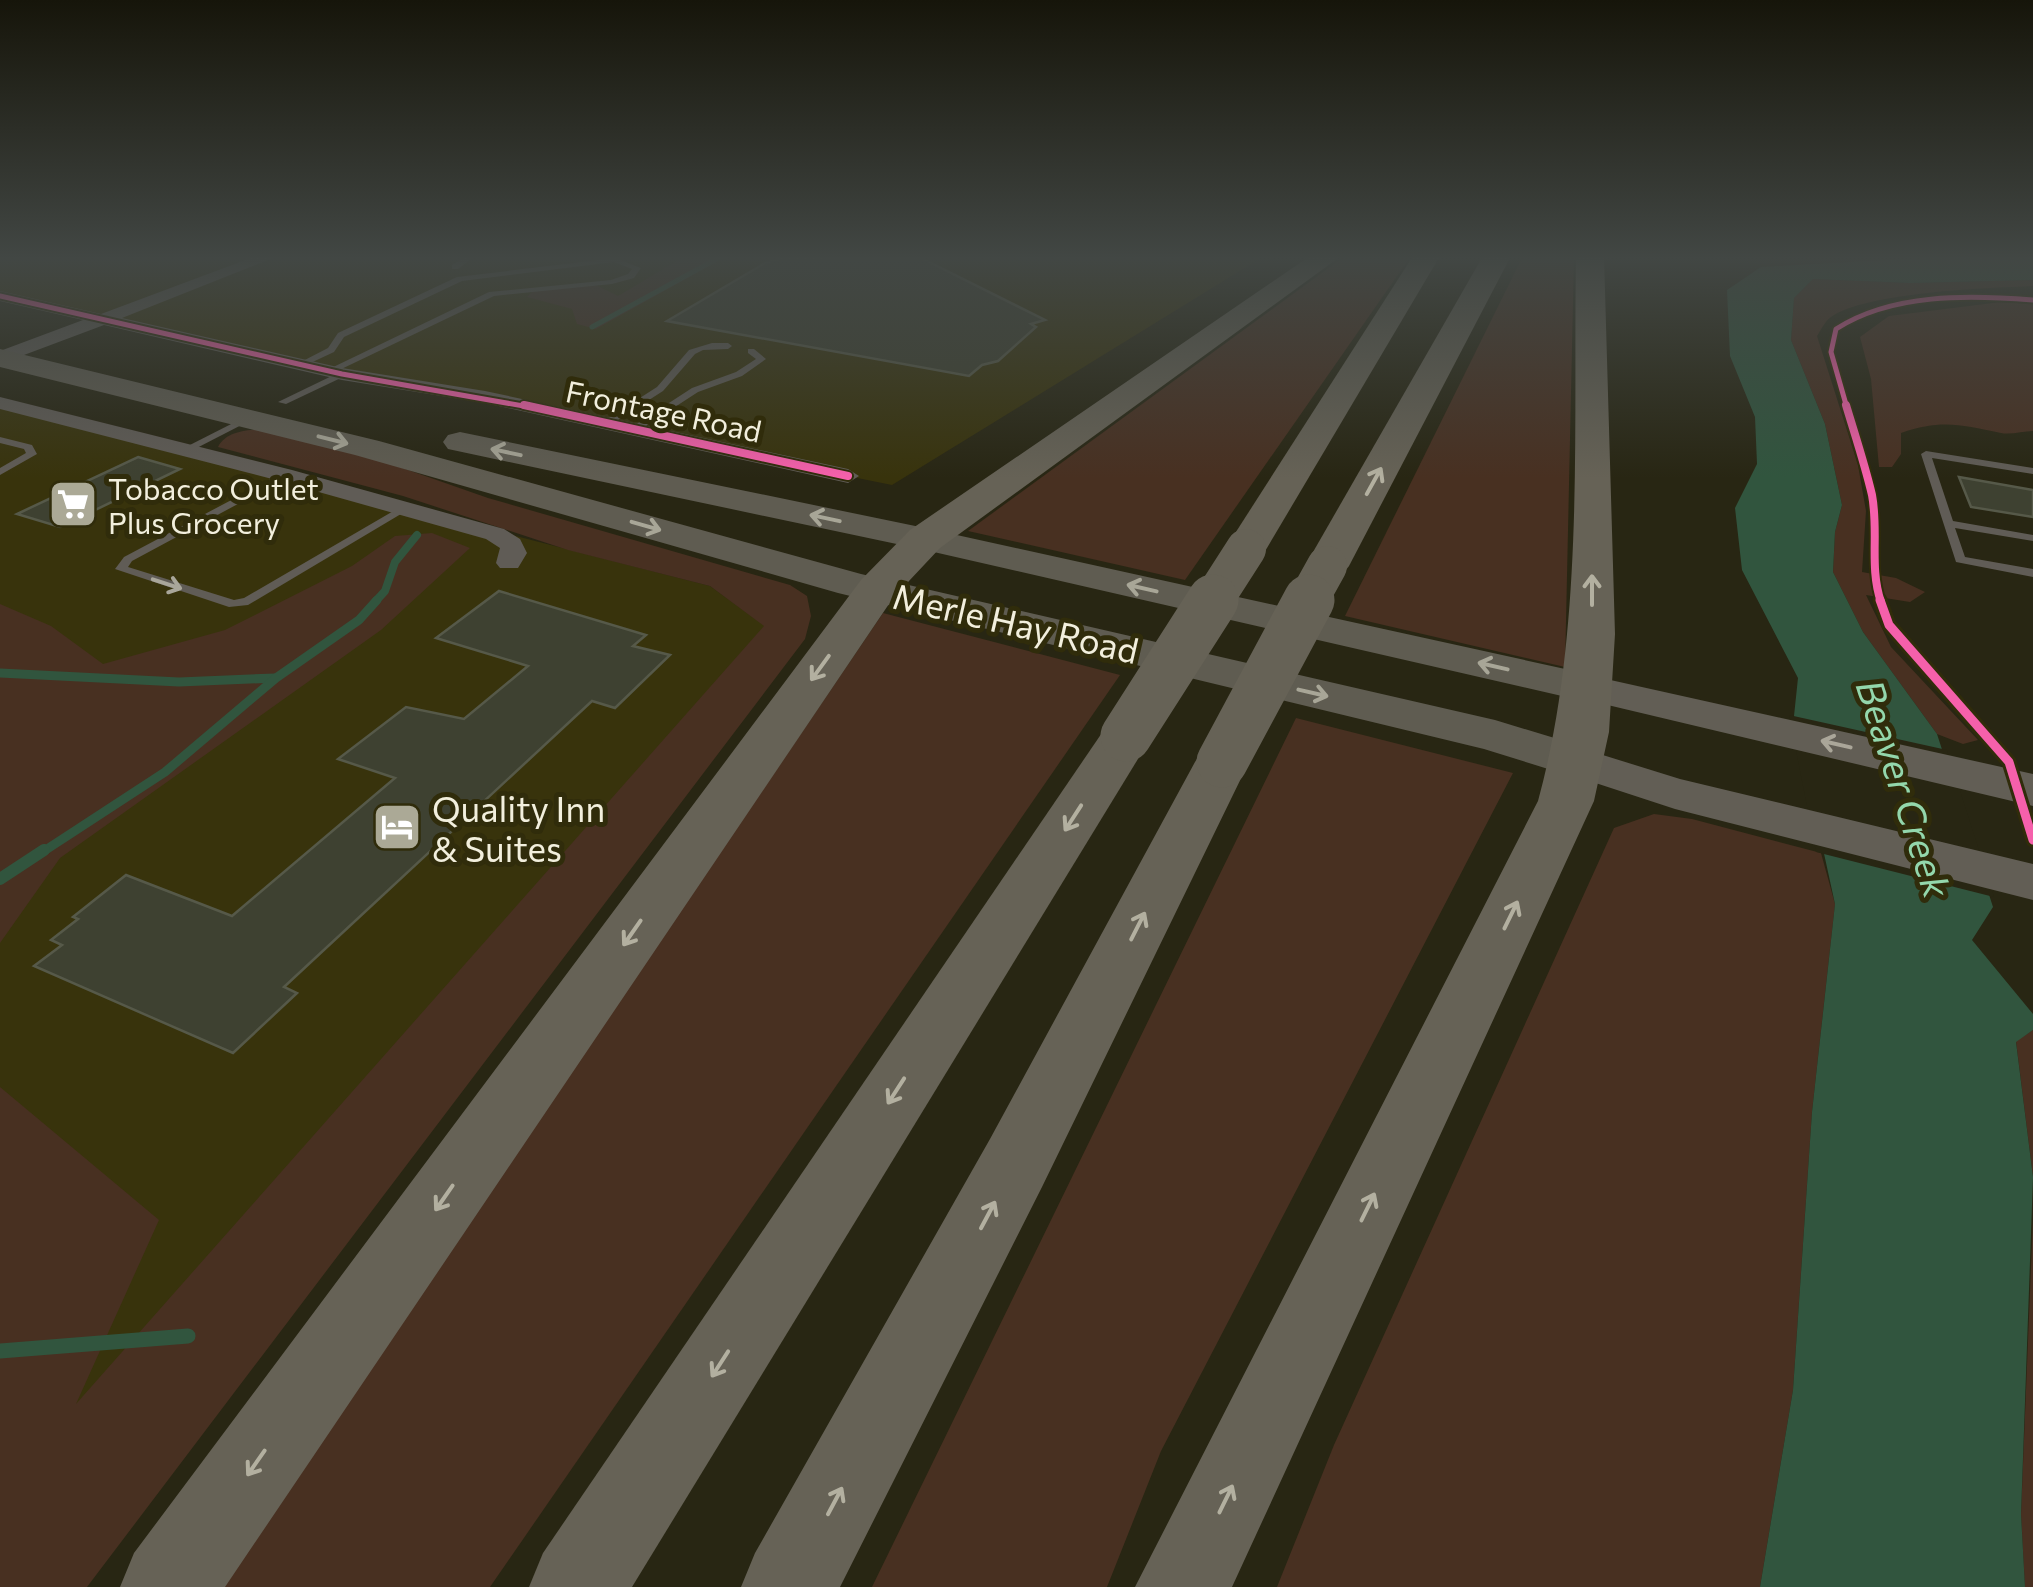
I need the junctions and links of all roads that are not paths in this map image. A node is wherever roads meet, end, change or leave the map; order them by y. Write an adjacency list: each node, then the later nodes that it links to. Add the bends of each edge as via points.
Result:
1 (58, 330): 9 (street)
2 (151, 330): 13 (street, Frontage Road)
3 (351, 330): 13 (lane, via 331,350)
4 (420, 330): 14 (lane)
5 (1222, 330): 29 (highway)
6 (1381, 330): 38 (highway, one-way to 38, bridge)
7 (1456, 330): 39 (highway, one-way to 7, bridge)
8 (1590, 330): 33 (highway, one-way to 8)
9 (18, 340): 12 (street); 16 (main road, Merle Hay Road)
10 (728, 346): 18 (lane, via 681,360 664,387)
11 (751, 350): 19 (lane, via 762,359 694,390)
12 (0, 358): 17 (main road, Merle Hay Road)
13 (301, 364): 14 (street, Frontage Road)
14 (336, 372): 16 (lane); 18 (street, Frontage Road)
15 (0, 402): 21 (street)
16 (283, 402): 29 (main road, Merle Hay Road, one-way to 16)
17 (248, 419): 21 (lane); 32 (main road, Merle Hay Road, one-way to 32)
18 (607, 424): 19 (street, Frontage Road)
19 (634, 430): 25 (street, Frontage Road)
20 (0, 440): 23 (lane, via 32,454)
21 (185, 450): 24 (street)
22 (2033, 471): 27 (lane, via 1926,454)
23 (0, 472)
24 (284, 475): 26 (street); 26 (lane, one-way to 26, via 128,559 122,569 233,604 248,601)
25 (848, 476)
26 (406, 508): 30 (street, via 496,534 511,544)
27 (1948, 524): 28 (lane); 31 (lane, via 1960,560)
28 (2033, 538)
29 (925, 539): 32 (highway); 33 (main road, Merle Hay Road, one-way to 29)
30 (509, 563)
31 (2033, 573)
32 (877, 589): 34 (main road, Merle Hay Road, one-way to 34, via 1495,736); 37 (highway, one-way to 37)
33 (1588, 688): 34 (highway); 35 (main road, Merle Hay Road, one-way to 33)
34 (1578, 762): 36 (main road, Merle Hay Road, via 1735,809); 40 (highway, one-way to 34, via 1566,801)
35 (2033, 790)
36 (2033, 882)
37 (168, 1587)
38 (577, 1587)
39 (789, 1587)
40 (1184, 1587)

